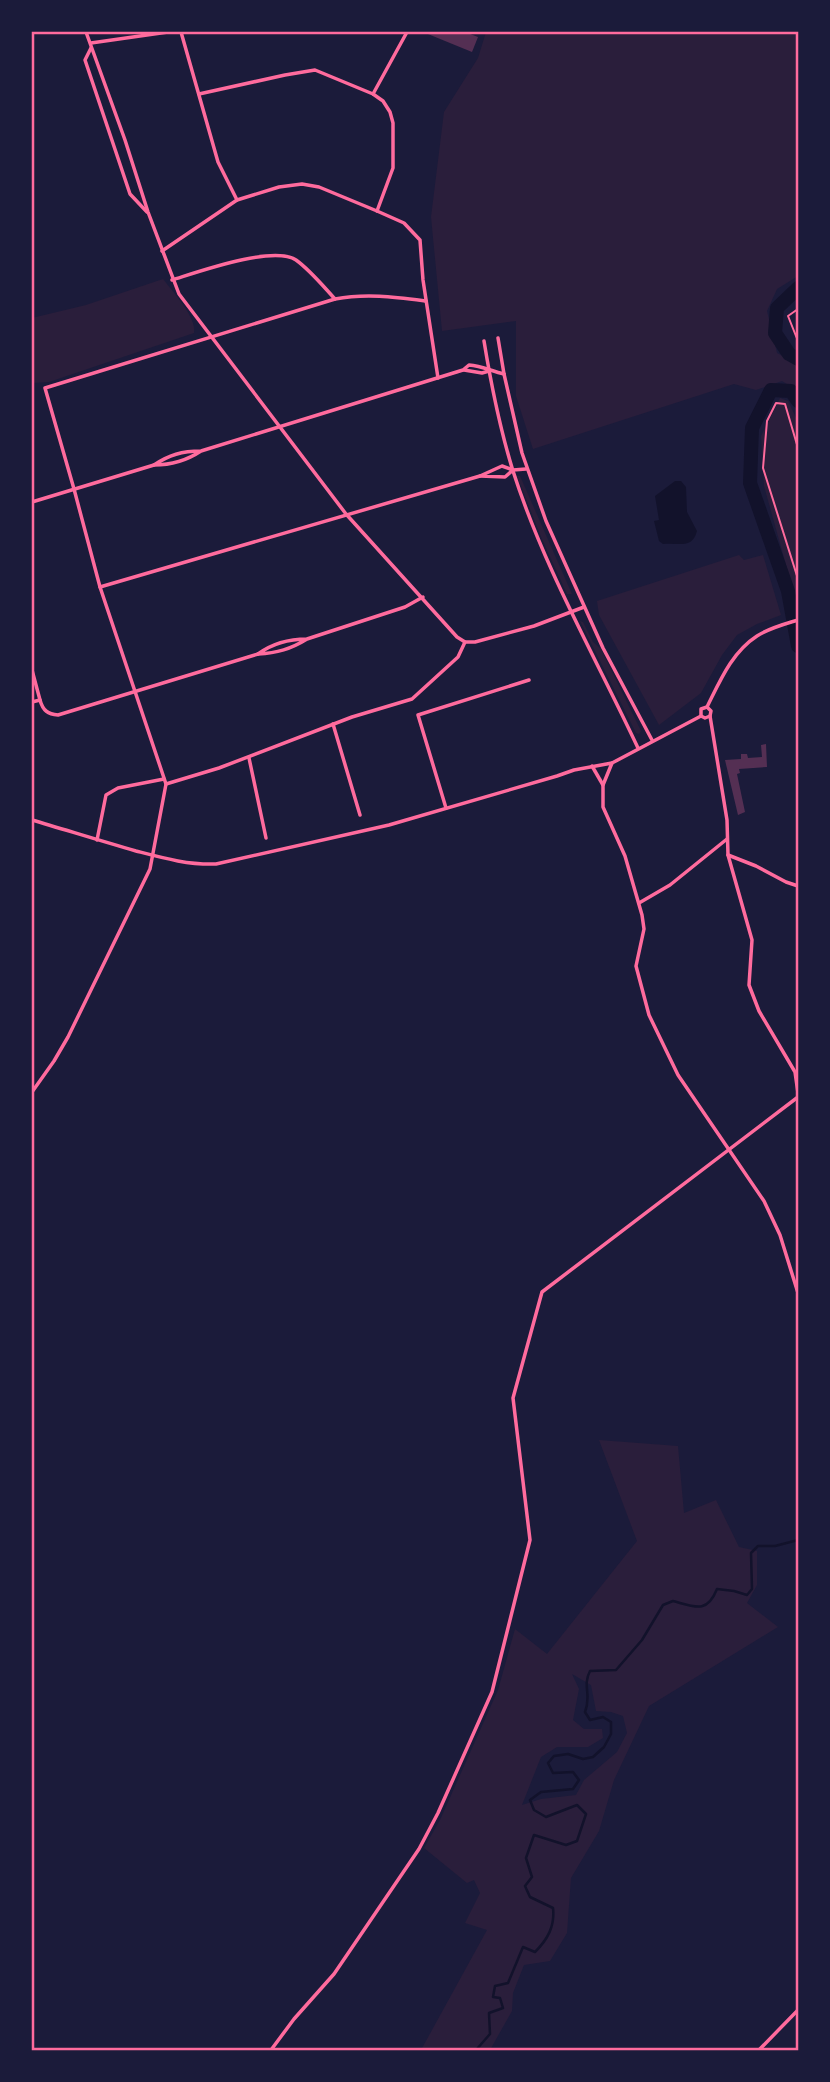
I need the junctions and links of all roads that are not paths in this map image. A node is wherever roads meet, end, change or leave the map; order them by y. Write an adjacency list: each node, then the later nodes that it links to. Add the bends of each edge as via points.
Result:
1 (86, 32): 5 (street)
2 (168, 32): 5 (street)
3 (180, 32): 6 (street)
4 (407, 32): 7 (street)
5 (91, 45): 10 (street); 10 (street, via 85,60 130,194)
6 (199, 94): 7 (street, via 315,70); 8 (street, via 218,162)
7 (373, 94): 9 (street, via 390,111 393,124 393,168)
8 (237, 200): 9 (street, via 302,184); 11 (street)
9 (377, 211): 14 (street, via 404,223 420,240)
10 (148, 212): 11 (street)
11 (162, 251): 12 (street)
12 (172, 280): 13 (street, via 275,255 293,258); 15 (street)
13 (335, 299): 14 (street, via 379,295); 15 (street)
14 (426, 301): 20 (street)
15 (211, 337): 21 (street); 27 (street, via 45,388)
16 (498, 338): 19 (street)
17 (484, 341): 18 (street)
18 (489, 371): 19 (street); 20 (street, via 463,370); 25 (street)
19 (504, 374): 24 (street)
20 (438, 378): 21 (street)
21 (280, 426): 22 (street); 29 (street)
22 (201, 450): 23 (street, via 167,456); 23 (street, via 190,458)
23 (154, 465): 27 (street)
24 (526, 469): 25 (street); 32 (street)
25 (513, 470): 26 (street, via 505,477); 26 (street, via 502,466); 33 (street, via 540,544)
26 (480, 476): 29 (street)
27 (74, 489): 28 (street); 30 (street)
28 (32, 502)
29 (346, 514): 30 (street); 31 (street)
30 (100, 587): 40 (street)
31 (423, 597): 35 (street); 36 (street)
32 (584, 607): 33 (street); 47 (street)
33 (572, 611): 36 (street, via 534,626); 48 (street)
34 (799, 620): 43 (street, via 758,635 740,650)
35 (307, 639): 37 (street, via 275,653); 37 (street, via 291,639)
36 (465, 642): 46 (street, via 458,657 412,699)
37 (258, 654): 40 (street)
38 (32, 670): 41 (street)
39 (529, 680): 54 (street, via 418,715)
40 (136, 691): 41 (street, via 58,715 45,711); 52 (street)
41 (40, 700): 42 (street)
42 (32, 702)
43 (707, 707): 44 (street, via 701,709); 45 (street)
44 (701, 716): 45 (street); 47 (street)
45 (710, 716): 58 (street)
46 (333, 724): 49 (street); 55 (street)
47 (652, 740): 48 (street)
48 (638, 748): 50 (street)
49 (249, 757): 52 (street); 57 (street)
50 (612, 762): 51 (street); 53 (street)
51 (592, 766): 53 (street); 54 (street)
52 (165, 782): 59 (street, via 106,795); 60 (street)
53 (603, 785): 63 (street, via 603,807)
54 (446, 808): 60 (street, via 216,864 195,865)
55 (360, 815)
56 (32, 820): 59 (street)
57 (266, 838)
58 (727, 839): 61 (street); 63 (street, via 670,885)
59 (97, 841): 60 (street)
60 (153, 855): 64 (street, via 68,1037)
61 (729, 855): 62 (street); 65 (street, via 752,940 749,985 795,1072)
62 (799, 886)
63 (639, 902): 66 (street, via 644,929 636,966 649,1015 678,1075)
64 (32, 1092)
65 (799, 1095): 66 (street)
66 (729, 1149): 67 (street, via 769,1212); 69 (street, via 542,1292 513,1398 530,1540 492,1692 419,1849 334,1974)
67 (799, 1293)
68 (799, 2010): 70 (street)
69 (271, 2050)
70 (759, 2050)

